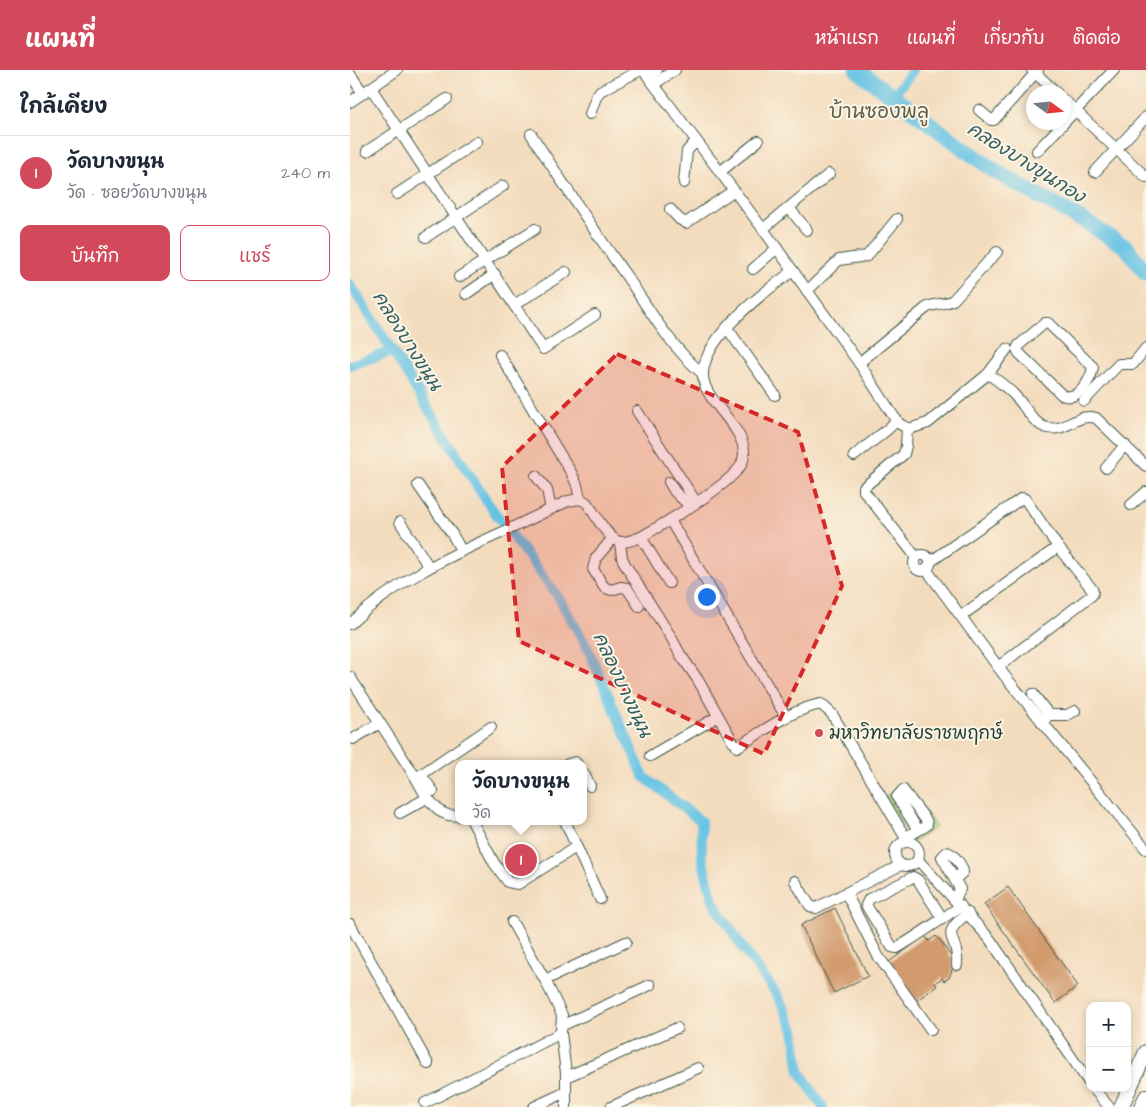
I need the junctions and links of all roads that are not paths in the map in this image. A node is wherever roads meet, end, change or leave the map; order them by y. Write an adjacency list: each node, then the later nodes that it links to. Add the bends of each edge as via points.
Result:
1 (397, 70): 9 (street)
2 (657, 70): 7 (street)
3 (675, 70): 7 (street)
4 (1114, 70): 14 (street)
5 (1035, 71): 8 (street); 13 (street, via 994,120)
6 (350, 74): 9 (street)
7 (646, 75): 15 (street, via 600,91); 19 (street)
8 (1049, 85)
9 (367, 90): 11 (street); 17 (street)
10 (447, 99): 17 (street)
11 (350, 102)
12 (1071, 107): 14 (street)
13 (979, 110)
14 (1075, 111): 22 (street); 24 (street)
15 (590, 114)
16 (1146, 117): 22 (street)
17 (399, 130): 23 (street); 27 (street)
18 (531, 134): 59 (street, via 664,330 683,356)
19 (696, 141): 25 (street); 30 (street, via 687,151)
20 (758, 141): 25 (street)
21 (478, 142): 27 (street)
22 (1116, 149): 26 (street); 29 (street)
23 (367, 151)
24 (1037, 151)
25 (720, 172): 32 (street)
26 (1095, 172)
27 (428, 174): 33 (street); 36 (street)
28 (829, 174): 34 (street)
29 (1146, 177)
30 (684, 183)
31 (502, 186): 36 (street)
32 (733, 191): 35 (street, via 686,223); 39 (street)
33 (396, 194)
34 (789, 208): 39 (street); 40 (street)
35 (670, 209)
36 (457, 217): 41 (street); 44 (street)
37 (897, 219): 50 (street, via 867,256 839,260)
38 (535, 229): 44 (street)
39 (763, 229): 42 (street)
40 (807, 230)
41 (426, 237)
42 (777, 248): 45 (street); 46 (street)
43 (997, 252): 58 (street, via 953,300 926,308)
44 (486, 260): 48 (street); 49 (street)
45 (753, 269)
46 (793, 271): 50 (street); 54 (street, via 753,302)
47 (566, 272): 52 (street)
48 (495, 274): 51 (street); 52 (street)
49 (459, 277)
50 (807, 291): 58 (street)
51 (466, 294)
52 (514, 305): 53 (street, via 543,349)
53 (595, 315)
54 (727, 328): 59 (street, via 711,352); 61 (street)
55 (1146, 348): 62 (street, via 1133,364 1119,364)
56 (1007, 349): 60 (street)
57 (500, 355): 75 (street, via 572,474)
58 (859, 363): 65 (street)
59 (703, 374): 76 (street, via 708,391 740,438 744,454 742,463 732,476)
60 (988, 374): 64 (street, via 1018,399 1038,423 1048,428 1064,427); 66 (street, via 928,423)
61 (775, 395)
62 (1082, 396): 62 (street, via 1093,367 1048,324 1042,324 1018,345 1019,353 1062,396); 64 (street)
63 (637, 410): 76 (street)
64 (1083, 417): 67 (street, via 1096,418)
65 (896, 420): 66 (street); 68 (street)
66 (907, 428): 85 (street, via 904,454 864,487 864,491 916,557 916,567 921,571)
67 (1125, 445): 69 (street); 70 (street)
68 (854, 456)
69 (1146, 466)
70 (1106, 468)
71 (536, 476): 78 (street, via 547,490)
72 (669, 482): 76 (street, via 676,492)
73 (418, 485): 84 (street)
74 (1146, 492): 77 (street)
75 (580, 499): 78 (street); 82 (street, via 589,505)
76 (693, 504): 79 (street)
77 (1131, 505)
78 (551, 509): 84 (street)
79 (670, 520): 81 (street); 96 (street)
80 (400, 522): 86 (street)
81 (641, 537): 82 (street, via 627,542); 87 (street)
82 (616, 540): 88 (street, via 596,558 593,569 604,587 611,590 627,588); 95 (street, via 626,566 698,680)
83 (1058, 547): 85 (street, via 1022,498); 89 (street); 91 (street, via 1092,589 1092,595)
84 (461, 550): 86 (street)
85 (928, 565): 89 (street)
86 (429, 566): 90 (street, via 394,588)
87 (670, 583)
88 (639, 606)
89 (961, 616): 91 (street)
90 (350, 624)
91 (998, 668): 97 (street)
92 (350, 677): 98 (street)
93 (1033, 694): 97 (street)
94 (1076, 711): 97 (street)
95 (717, 717): 96 (street, via 735,744); 101 (street)
96 (786, 717): 111 (street, via 821,704 832,714)
97 (1046, 719): 113 (street)
98 (380, 723): 100 (street); 102 (street)
99 (491, 727): 102 (street)
100 (353, 738)
101 (650, 756)
102 (419, 776): 105 (street)
103 (587, 780): 104 (street)
104 (590, 786)
105 (430, 795): 106 (street); 107 (street, via 441,812)
106 (400, 813)
107 (455, 816)
108 (474, 825): 112 (street, via 508,882 518,884)
109 (567, 825): 112 (street)
110 (918, 830): 111 (street)
111 (907, 839): 114 (street, via 917,846); 115 (street, via 895,850)
112 (576, 847): 119 (street)
113 (1146, 850)
114 (918, 860): 115 (street, via 911,866); 120 (street)
115 (901, 865): 118 (street)
116 (955, 879): 120 (street, via 960,889)
117 (795, 881): 118 (street, via 812,907 816,908)
118 (846, 893): 130 (street, via 878,956)
119 (600, 899)
120 (961, 906): 121 (street); 125 (street, via 950,936 958,957); 135 (street, via 989,938)
121 (942, 918): 121 (street, via 895,948 866,905 869,899 913,877)
122 (512, 922): 126 (street)
123 (350, 924): 132 (street)
124 (626, 942): 126 (street)
125 (957, 965)
126 (545, 980): 129 (street, via 562,1015)
127 (650, 986): 129 (street)
128 (676, 1028): 134 (street)
129 (561, 1030): 134 (street); 139 (street)
130 (931, 1030)
131 (1146, 1052): 144 (main road)
132 (428, 1064)
133 (698, 1068): 142 (street)
134 (566, 1077): 136 (street)
135 (1086, 1078)
136 (566, 1092): 140 (street); 141 (street)
137 (1096, 1092): 143 (street)
138 (1146, 1097): 145 (main road)
139 (425, 1103)
140 (534, 1107)
141 (566, 1107)
142 (611, 1107)
143 (1109, 1107)
144 (1121, 1107)
145 (1141, 1107)

